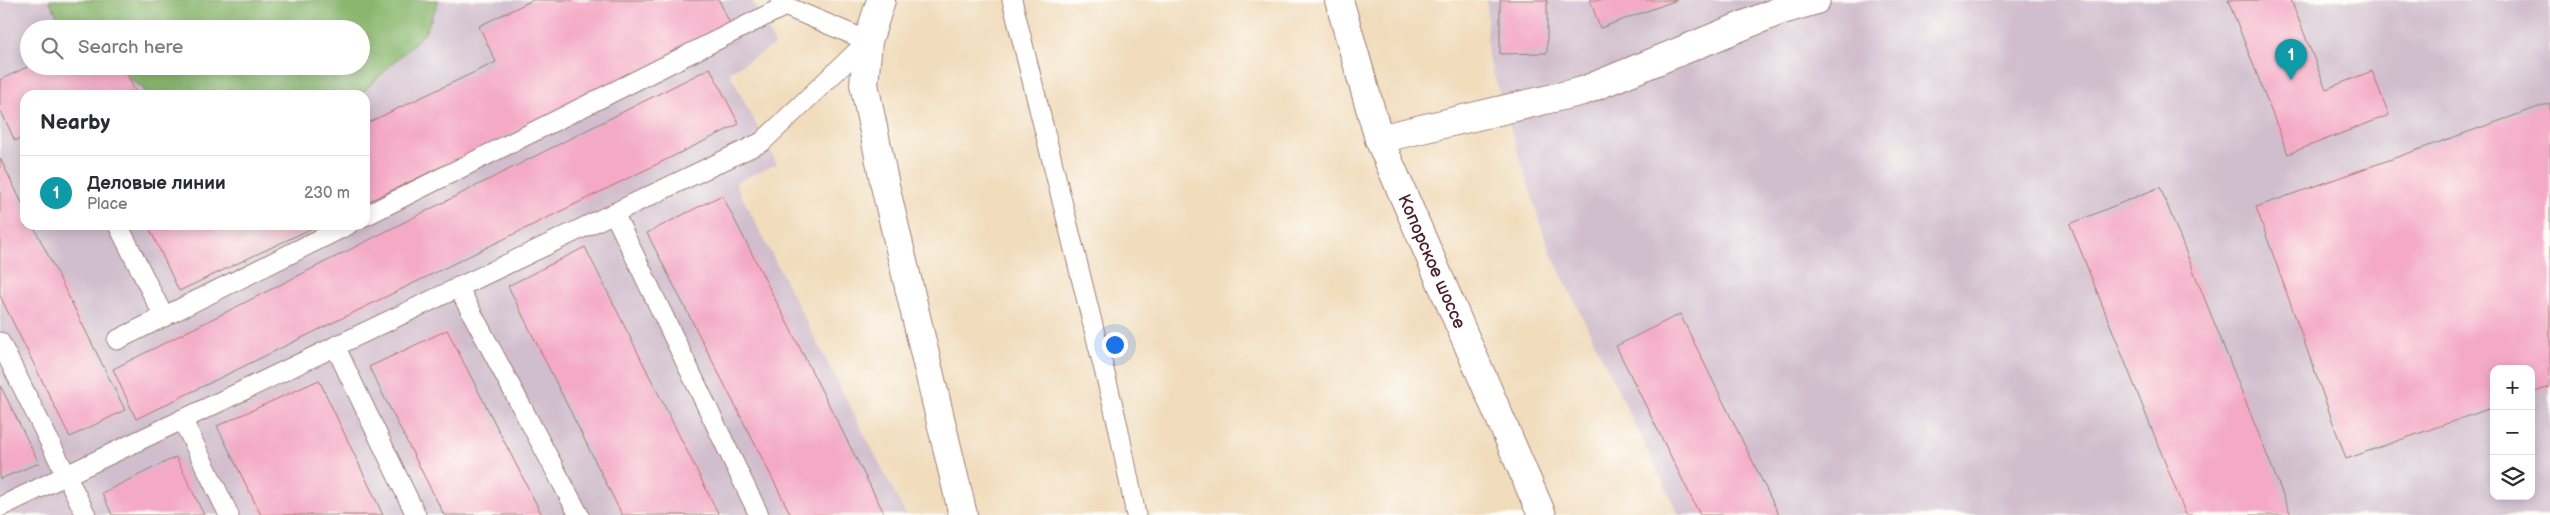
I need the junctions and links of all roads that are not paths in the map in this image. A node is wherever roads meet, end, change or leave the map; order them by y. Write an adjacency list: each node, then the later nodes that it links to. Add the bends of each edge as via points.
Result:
1 (881, 0): 6 (street)
2 (1012, 0): 26 (lane, via 1118,426)
3 (1339, 0): 7 (street, Копорское шоссе)
4 (1816, 0): 7 (street, via 1779,11 1583,91)
5 (783, 3): 6 (lane); 8 (lane)
6 (868, 41): 9 (lane, via 762,142); 25 (street, via 864,84)
7 (1379, 140): 27 (street, Копорское шоссе)
8 (370, 213)
9 (614, 213): 12 (lane); 24 (lane)
10 (120, 230): 13 (lane)
11 (338, 230): 13 (lane)
12 (458, 287): 16 (lane); 23 (lane)
13 (164, 317): 14 (lane)
14 (117, 340)
15 (0, 342): 18 (lane)
16 (335, 346): 17 (lane); 22 (lane)
17 (182, 419): 18 (lane); 21 (lane)
18 (67, 475): 19 (lane); 20 (lane)
19 (0, 507)
20 (86, 515)
21 (229, 515)
22 (416, 515)
23 (580, 515)
24 (759, 515)
25 (963, 515)
26 (1136, 515)
27 (1542, 515)

